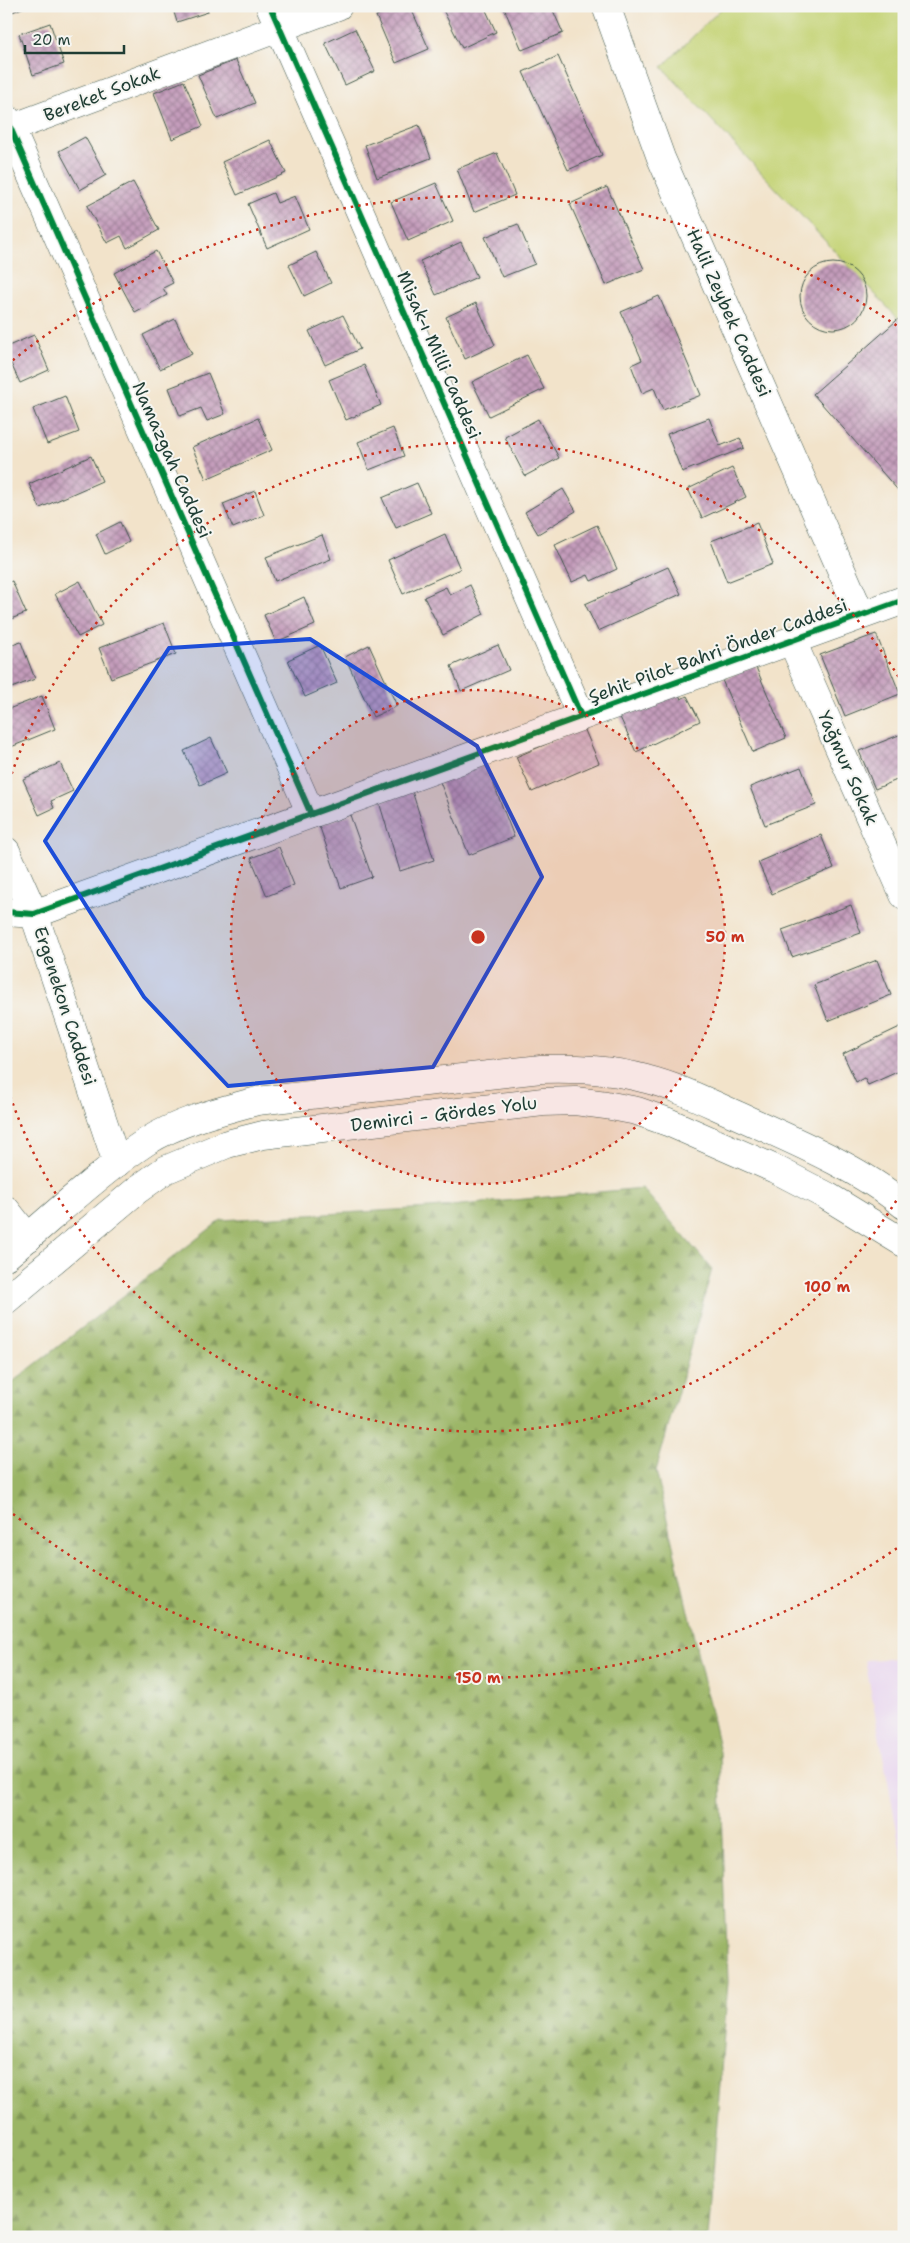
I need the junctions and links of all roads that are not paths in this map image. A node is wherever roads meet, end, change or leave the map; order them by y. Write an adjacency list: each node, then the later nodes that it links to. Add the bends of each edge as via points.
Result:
1 (338, 6): 3 (street, Bereket Sokak)
2 (606, 6): 6 (street, Halil Zeybek Caddesi, via 661,158)
3 (275, 17): 4 (street, Bereket Sokak); 8 (street, Misak-ı Milli Caddesi)
4 (8, 125): 9 (street, Namazgah Caddesi)
5 (904, 600): 6 (street, Şehit Pilot Bahri Önder Caddesi)
6 (861, 615): 7 (street, Şehit Pilot Bahri Önder Caddesi)
7 (792, 640): 8 (street, Şehit Pilot Bahri Önder Caddesi); 11 (street, Yağmur Sokak)
8 (581, 716): 9 (street, Şehit Pilot Bahri Önder Caddesi)
9 (311, 814): 13 (street, Şehit Pilot Bahri Önder Caddesi)
10 (6, 851): 13 (street, Ergenekon Caddesi)
11 (904, 895)
12 (6, 912): 13 (street)
13 (34, 914): 14 (street, Ergenekon Caddesi)
14 (117, 1163): 15 (street, Demirci - Gördes Yolu, via 147,1142 182,1125 257,1102 541,1068 576,1068 646,1078 681,1090 798,1143); 17 (street, Demirci - Gördes Yolu)
15 (904, 1204)
16 (6, 1210): 17 (street)
17 (28, 1238): 19 (street, Demirci - Gördes Yolu)
18 (904, 1243): 20 (street, Demirci - Gördes Yolu, via 819,1191 668,1122 606,1105 575,1101 543,1102 263,1135 227,1144 165,1170)
19 (6, 1256)
20 (6, 1300)

